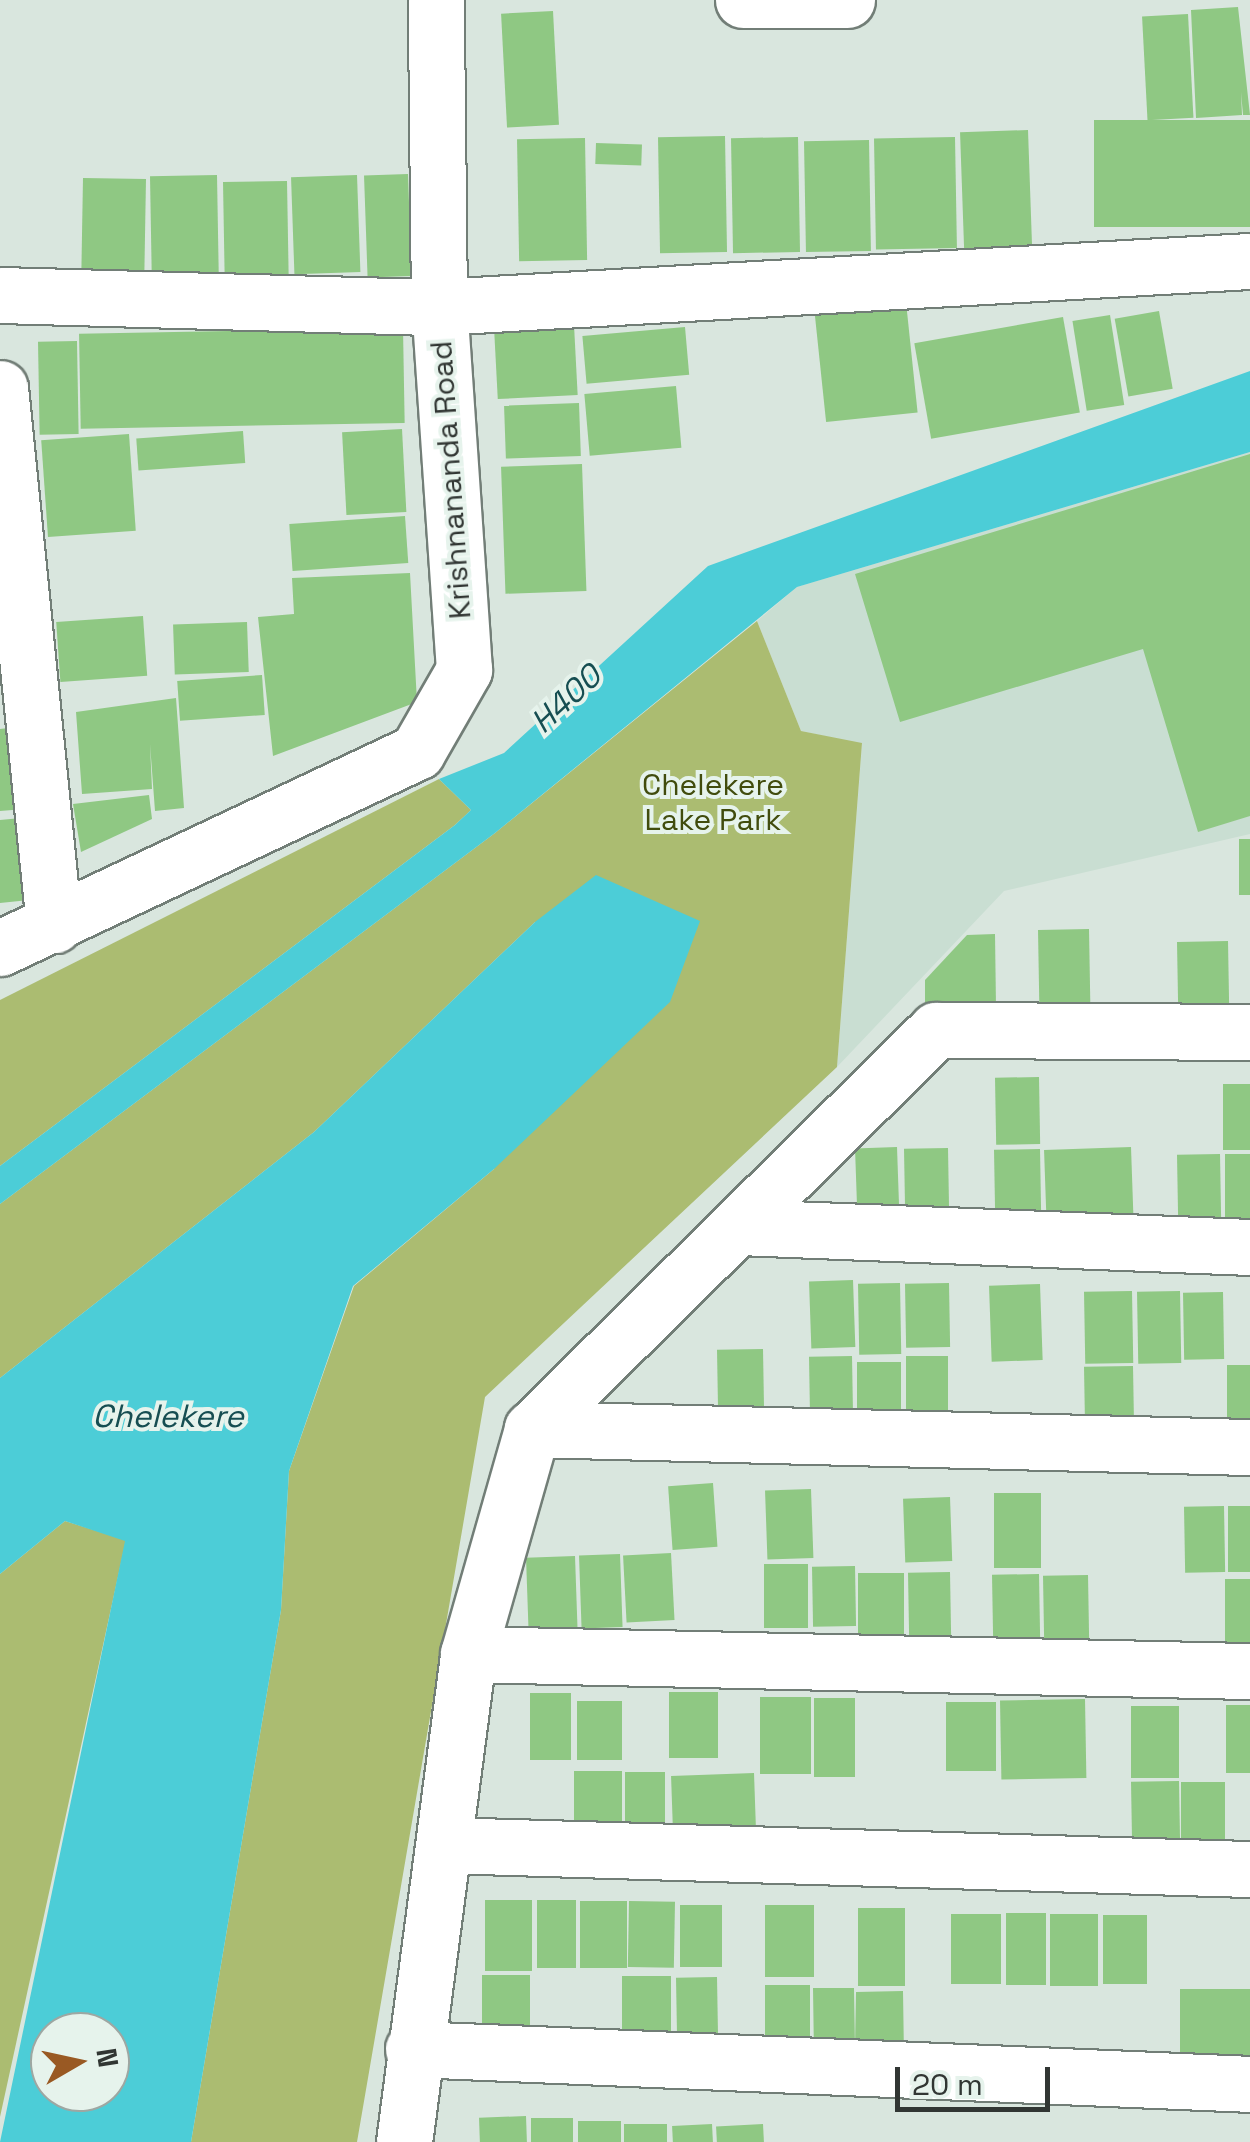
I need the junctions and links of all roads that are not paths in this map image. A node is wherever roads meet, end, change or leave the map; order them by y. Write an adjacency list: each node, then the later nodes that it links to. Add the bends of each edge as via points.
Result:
1 (436, 0): 6 (street)
2 (743, 0): 3 (street)
3 (813, 1)
4 (1250, 261): 6 (street, Krishnananda Road)
5 (0, 295): 6 (street)
6 (439, 307): 8 (street, Krishnananda Road, via 464,670 417,752)
7 (0, 388): 8 (street)
8 (54, 925): 9 (street, Krishnananda Road)
9 (0, 948)
10 (1250, 1032): 11 (street, via 936,1030)
11 (739, 1226): 12 (street); 13 (street)
12 (1250, 1247)
13 (532, 1429): 14 (street); 15 (street)
14 (1250, 1447)
15 (468, 1654): 16 (street); 17 (street)
16 (1250, 1670)
17 (444, 1845): 18 (street); 19 (street)
18 (1250, 1870)
19 (413, 2049): 20 (street); 21 (street)
20 (1250, 2084)
21 (404, 2142)

